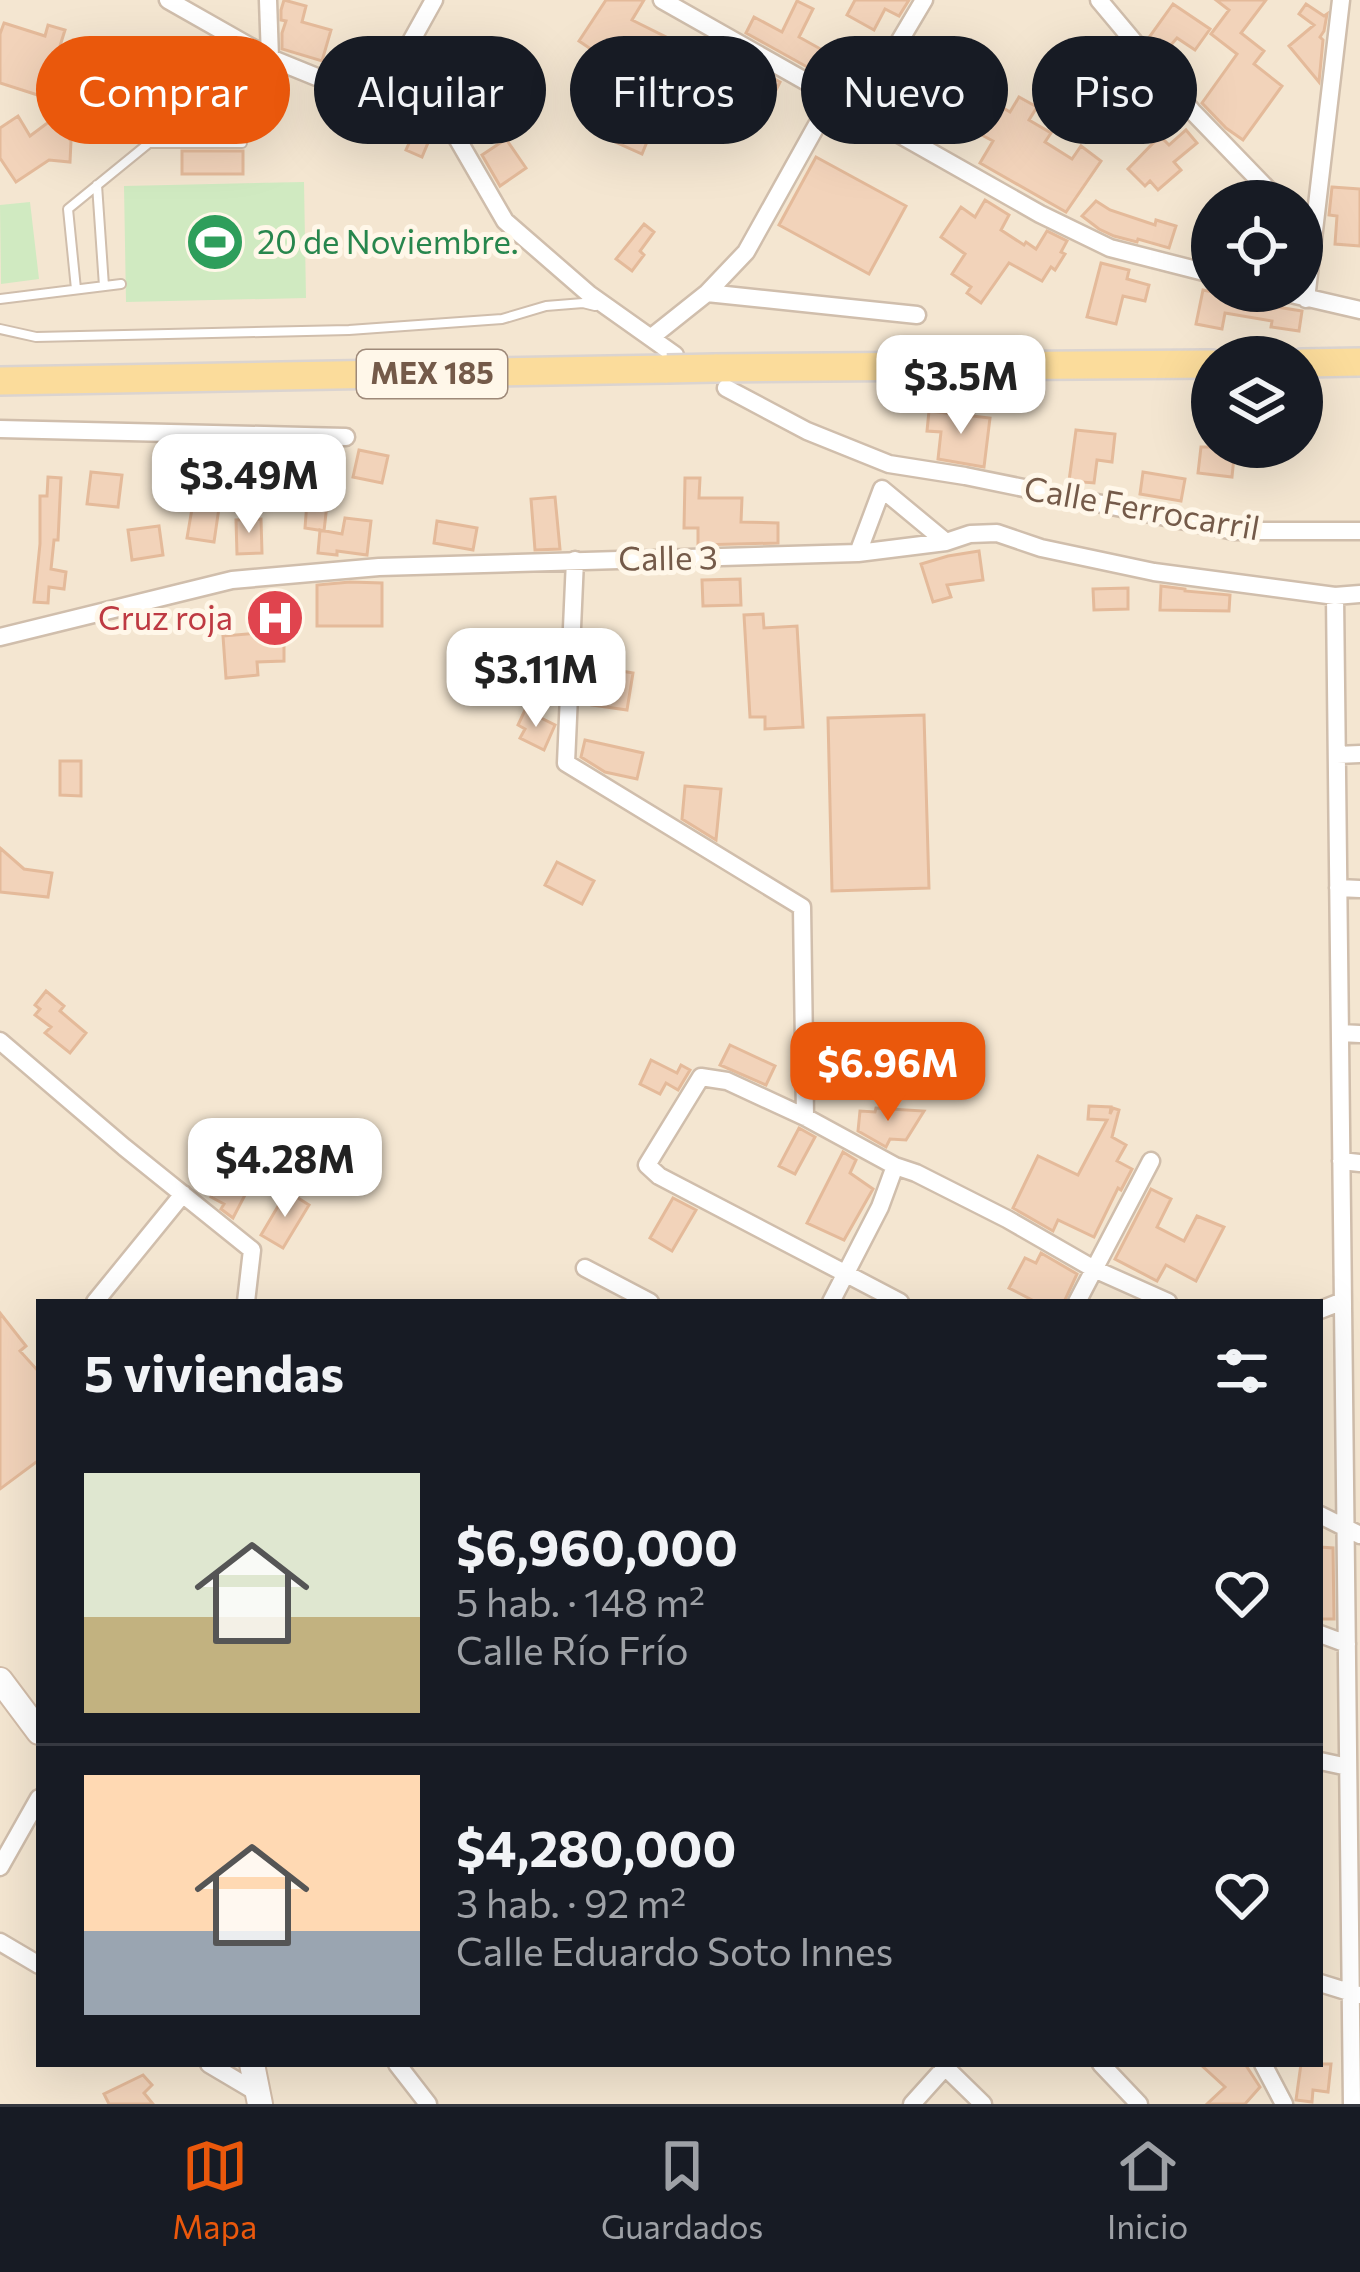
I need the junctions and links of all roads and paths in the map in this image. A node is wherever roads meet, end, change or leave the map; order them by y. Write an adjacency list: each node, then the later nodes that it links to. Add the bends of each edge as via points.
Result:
1 (168, 0): 8 (street)
2 (268, 0): 9 (street)
3 (434, 0): 10 (street)
4 (924, 0): 11 (street)
5 (1099, 0): 17 (street)
6 (1341, 0): 18 (street)
7 (669, 2): 12 (street)
8 (231, 36)
9 (269, 36)
10 (414, 36)
11 (902, 36)
12 (801, 78)
13 (148, 144): 19 (lane)
14 (460, 144): 27 (street, via 505,221)
15 (806, 144): 24 (street, via 746,252)
16 (918, 144): 20 (street, via 1109,248)
17 (1259, 180)
18 (1315, 180)
19 (97, 185): 22 (lane); 23 (lane, via 68,208)
20 (1191, 269)
21 (121, 284): 22 (lane)
22 (104, 286): 23 (lane)
23 (76, 290): 25 (lane)
24 (707, 293): 29 (street); 31 (street)
25 (0, 299)
26 (1323, 302): 28 (street)
27 (609, 308): 30 (lane, via 546,306 502,319 349,330 36,337); 31 (street)
28 (1357, 308)
29 (917, 315)
30 (0, 329)
31 (652, 336): 32 (street)
32 (671, 362): 36 (main road, MEX 185, bridge); 37 (main road, MEX 185)
33 (1360, 362): 34 (main road)
34 (1323, 363)
35 (1191, 365): 36 (main road, MEX 185)
36 (721, 378): 40 (street, Calle Ferrocarril, via 807,431)
37 (0, 381)
38 (0, 429): 39 (street)
39 (346, 437)
40 (889, 464): 41 (street); 42 (street, Calle Ferrocarril, via 1234,531)
41 (882, 489): 43 (street); 44 (street)
42 (1360, 531)
43 (946, 542): 44 (street, Calle 3); 47 (street, Calle 3, via 997,533 1154,572)
44 (858, 554): 45 (street, Calle 3)
45 (575, 560): 48 (street, Calle 3, via 232,580); 56 (street, via 566,763 802,907)
46 (1360, 594): 47 (street, Calle 3)
47 (1334, 596): 50 (street)
48 (0, 637)
49 (1360, 754): 50 (street)
50 (1336, 755): 51 (street)
51 (1338, 888): 52 (street); 53 (street)
52 (1360, 889)
53 (1340, 1034): 54 (street); 58 (street)
54 (1360, 1034)
55 (0, 1041): 60 (street)
56 (805, 1117): 59 (street); 63 (street, via 701,1077 647,1165)
57 (1151, 1161): 62 (street)
58 (1351, 1162): 71 (street)
59 (896, 1166): 62 (street); 63 (street)
60 (183, 1194): 64 (street); 65 (street, via 252,1250)
61 (585, 1268): 66 (street)
62 (1094, 1269): 69 (street); 70 (street)
63 (846, 1272): 67 (street); 68 (street)
64 (97, 1299)
65 (246, 1299)
66 (644, 1299)
67 (832, 1299)
68 (895, 1299)
69 (1079, 1299)
70 (1161, 1299)
71 (1349, 1309): 73 (street)
72 (1323, 1517): 73 (street)
73 (1353, 1532): 75 (street)
74 (1323, 1635): 75 (street)
75 (1347, 1644): 79 (street)
76 (0, 1680): 77 (street)
77 (36, 1728)
78 (1323, 1763): 79 (street)
79 (1348, 1767): 81 (street)
80 (36, 1803): 82 (street)
81 (1355, 1863): 86 (street)
82 (0, 1867)
83 (0, 1942): 84 (street)
84 (36, 1963)
85 (1323, 1984): 86 (street)
86 (1356, 1994): 100 (street)
87 (213, 2067): 94 (street)
88 (253, 2067): 94 (street)
89 (399, 2067): 95 (street)
90 (943, 2067): 96 (street)
91 (947, 2067): 97 (street)
92 (1104, 2067): 98 (street)
93 (1265, 2067): 99 (street)
94 (259, 2098)
95 (428, 2104)
96 (912, 2104)
97 (983, 2104)
98 (1139, 2104)
99 (1284, 2104)
100 (1352, 2104)

